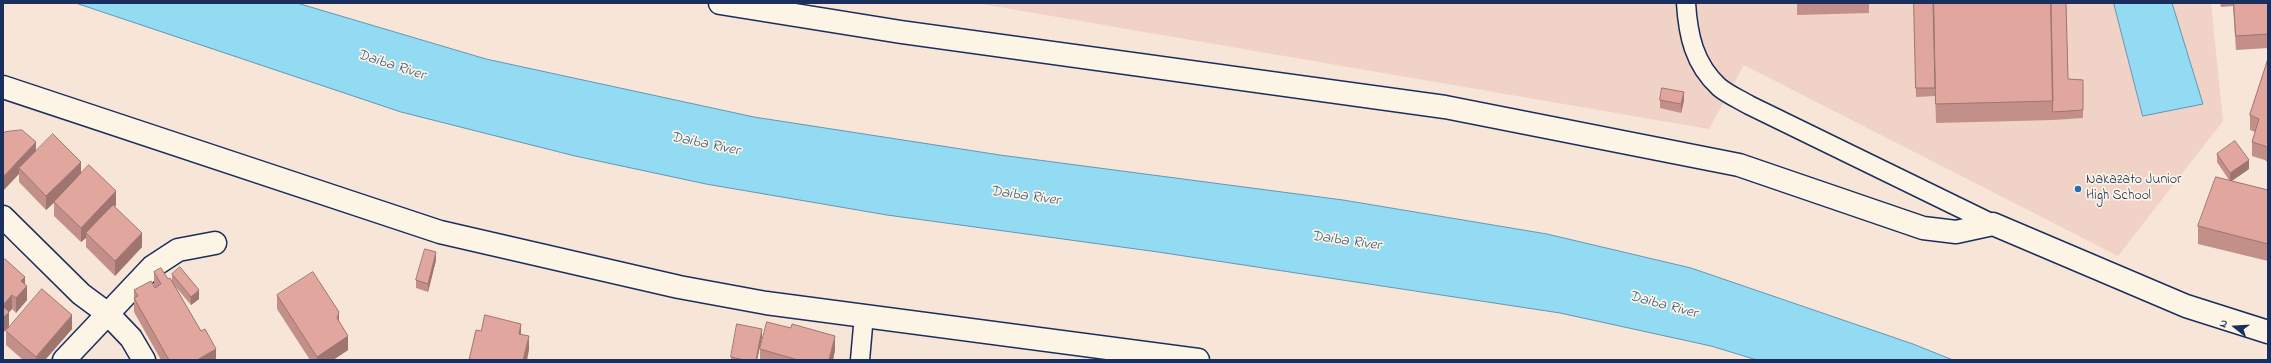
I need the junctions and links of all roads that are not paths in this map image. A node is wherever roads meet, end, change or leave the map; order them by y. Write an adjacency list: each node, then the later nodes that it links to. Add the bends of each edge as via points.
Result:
1 (720, 3): 5 (street, via 901,32 1445,107 1739,165 1923,228 1956,232)
2 (1686, 3): 5 (lane, via 1689,38 1698,63 1720,87 1748,105)
3 (3, 87): 8 (street, via 440,232 679,287 766,303)
4 (3, 217): 7 (street, via 81,294)
5 (1993, 224): 9 (street, via 2186,306)
6 (215, 242): 7 (street, via 178,250 152,267)
7 (108, 314): 10 (street); 11 (street, via 131,338)
8 (864, 315): 12 (lane); 13 (street)
9 (2268, 332)
10 (64, 360)
11 (144, 360)
12 (860, 360)
13 (1198, 360)

